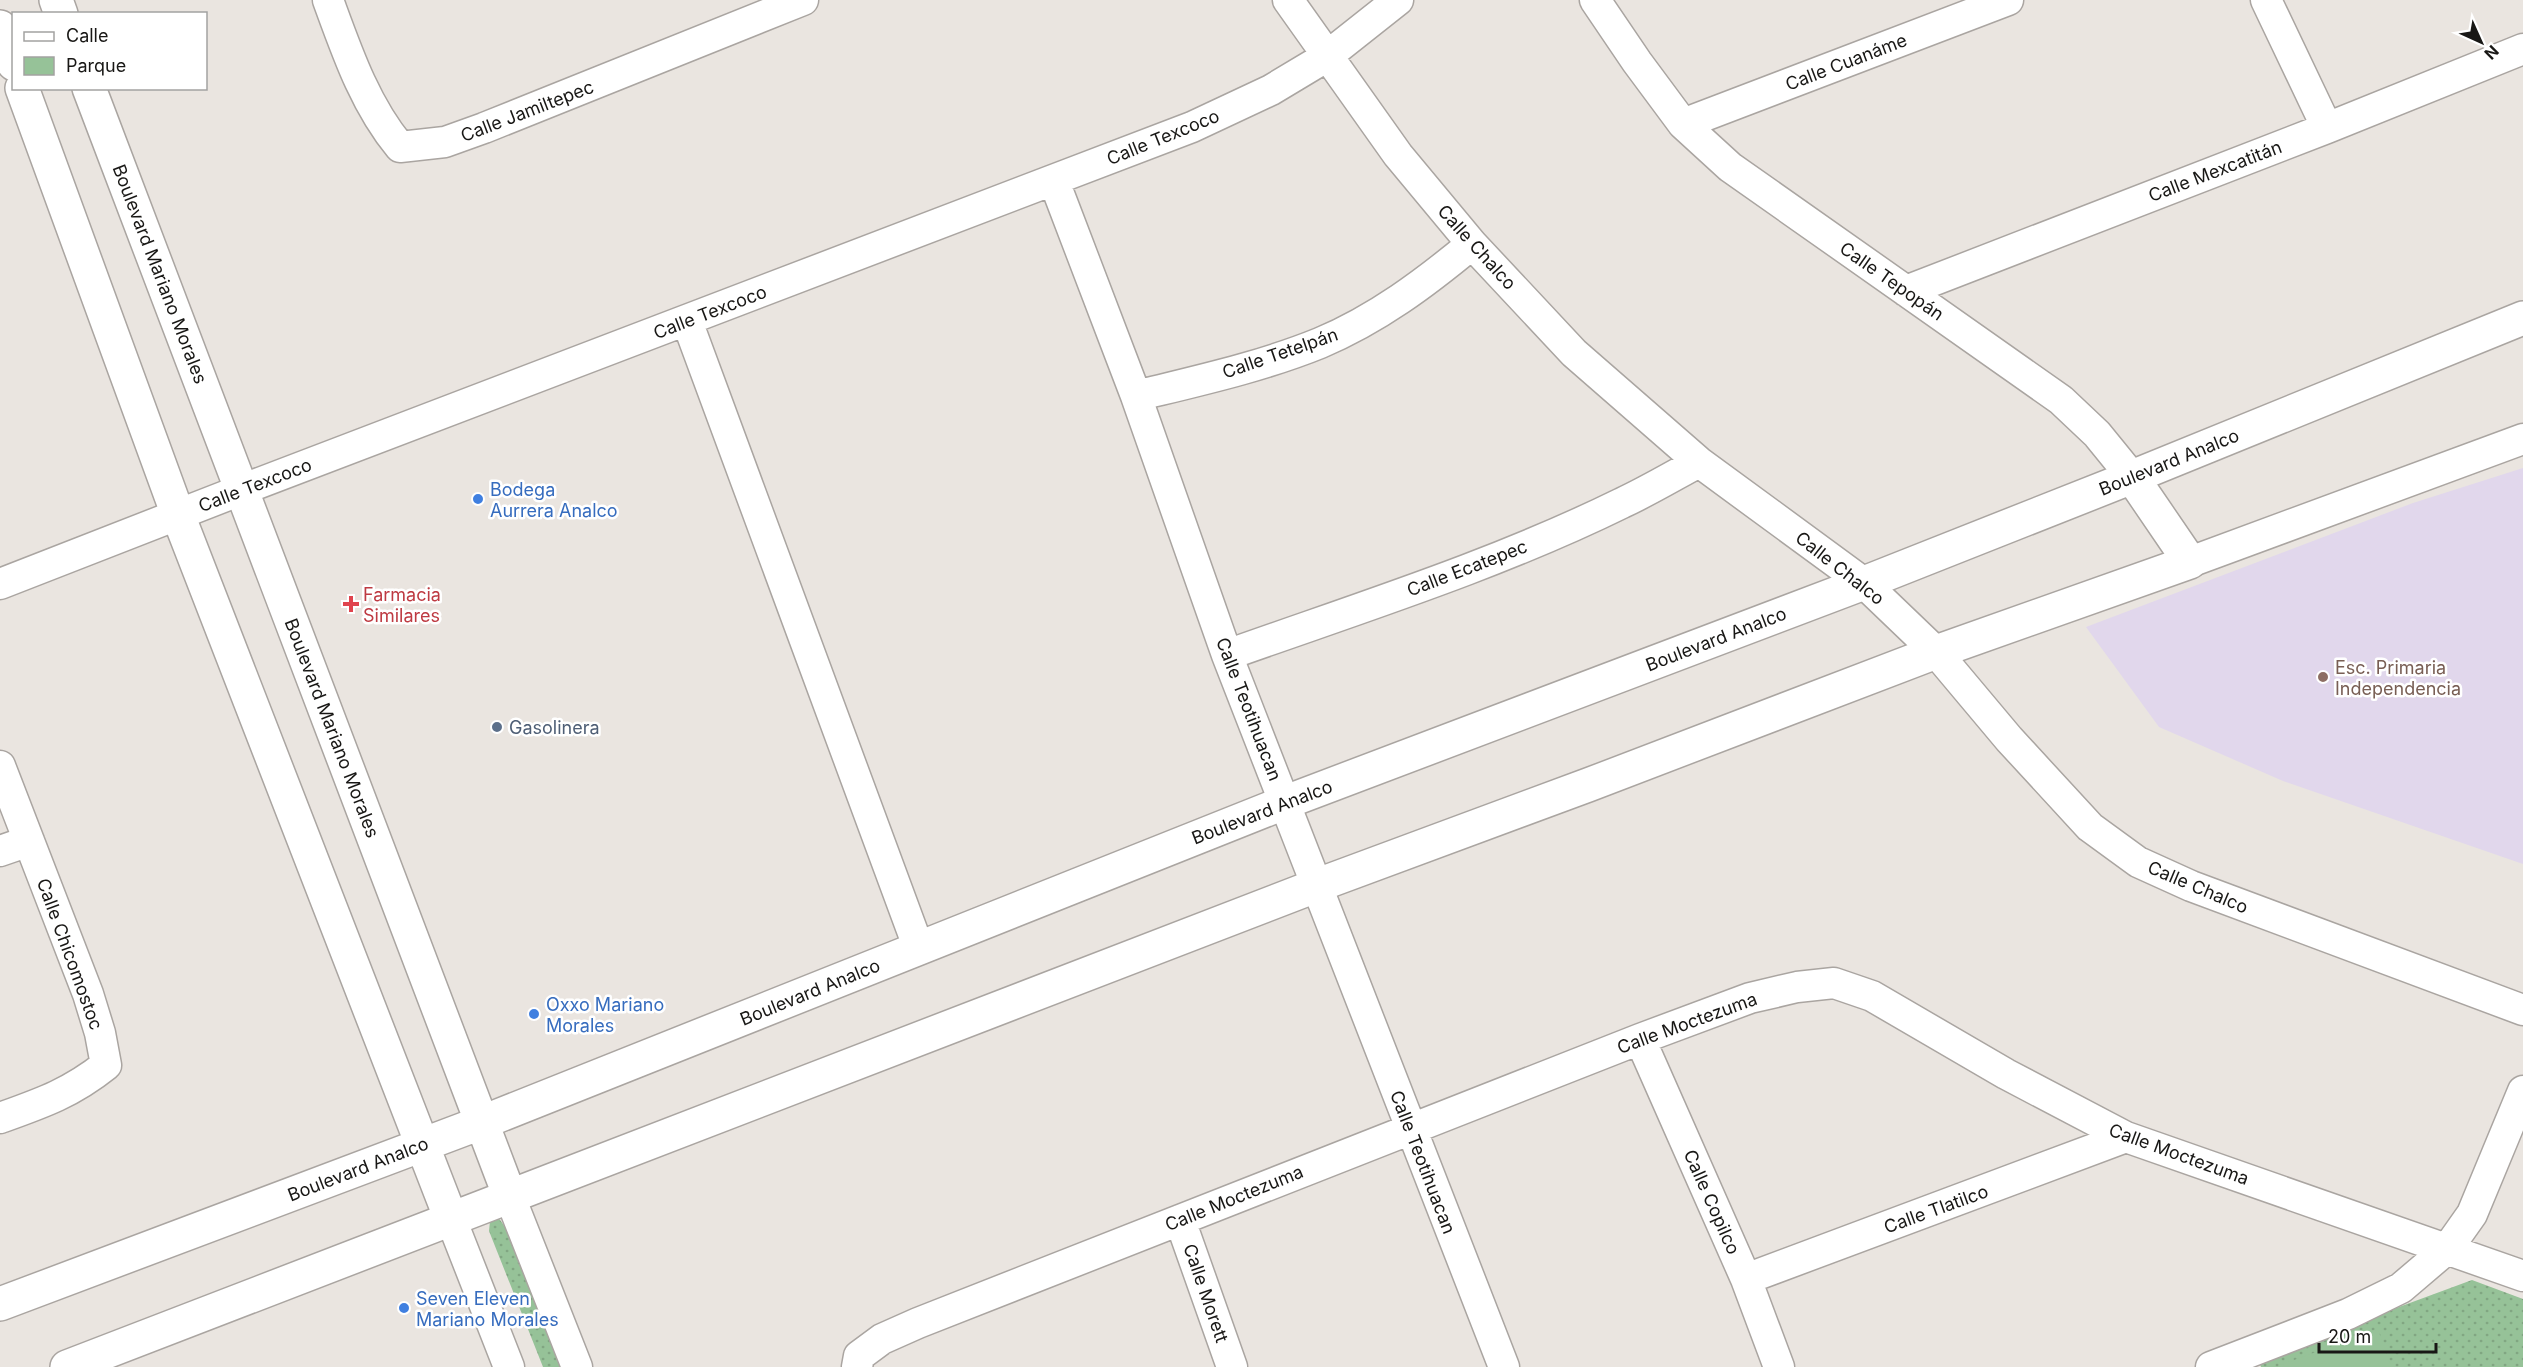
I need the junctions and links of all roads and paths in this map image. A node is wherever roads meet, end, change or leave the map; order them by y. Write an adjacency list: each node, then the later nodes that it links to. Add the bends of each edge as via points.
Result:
1 (328, 0): 2 (street, Calle Jamiltepec, via 365,94 400,147 445,142 484,128)
2 (803, 0)
3 (1288, 0): 10 (street, Calle Chalco)
4 (1398, 0): 10 (street, Calle Texcoco)
5 (1595, 0): 14 (street, Calle Tepopán)
6 (2008, 0): 14 (street, Calle Cuanáme)
7 (2266, 0): 15 (street)
8 (0, 27): 11 (street)
9 (2523, 49): 15 (street, Calle Mexcatitán)
10 (1326, 57): 16 (street, Calle Texcoco, via 1271,90 1192,128); 17 (street, Calle Chalco)
11 (12, 59)
12 (23, 90): 26 (street)
13 (90, 90): 25 (street, Boulevard Mariano Morales)
14 (1683, 124): 18 (street, Calle Tepopán, via 1730,167)
15 (2327, 128): 18 (street, Calle Mexcatitán)
16 (1054, 182): 20 (street, Calle Texcoco); 21 (street, Calle Teotihuacan)
17 (1472, 244): 21 (street, Calle Tetelpán, via 1421,286 1319,343); 23 (street, Calle Chalco, via 1574,353)
18 (1906, 291): 24 (street, Calle Tepopán, via 2061,400 2097,434)
19 (2523, 318): 24 (street, Boulevard Analco)
20 (687, 321): 25 (street, Calle Texcoco); 37 (street)
21 (1136, 396): 31 (street, Calle Teotihuacan)
22 (2523, 439): 27 (street)
23 (1699, 462): 28 (street, Calle Chalco); 31 (street, Calle Ecatepec, via 1543,539)
24 (2132, 477): 27 (street, Calle Tepopán); 28 (street, Boulevard Analco)
25 (241, 490): 26 (street, Calle Texcoco); 42 (street, Boulevard Mariano Morales)
26 (178, 515): 29 (street, Calle Texcoco); 45 (street)
27 (2190, 562): 30 (street)
28 (1864, 583): 30 (street, Calle Chalco); 33 (street, Boulevard Analco)
29 (0, 584)
30 (1936, 652): 36 (street); 38 (street, Calle Chalco, via 2057,793 2090,827 2138,862 2191,886)
31 (1227, 656): 33 (street, Calle Teotihuacan)
32 (0, 766): 34 (street, Calle Chicomostoc)
33 (1286, 802): 36 (street, Calle Teotihuacan); 37 (street, Boulevard Analco)
34 (29, 841): 35 (street); 41 (street, Calle Chicomostoc, via 88,994 106,1065 59,1096)
35 (0, 852)
36 (1317, 885): 43 (street, Calle Teotihuacan); 46 (street)
37 (919, 949): 42 (street, Boulevard Analco)
38 (2523, 1010)
39 (1640, 1039): 43 (street, Calle Moctezuma); 44 (street, Calle Moctezuma, via 1750,998 1834,983 1872,996 2006,1074); 51 (street, Calle Copilco)
40 (2523, 1091): 49 (street, via 2472,1215)
41 (0, 1118)
42 (483, 1122): 45 (street, Boulevard Analco); 46 (street, Boulevard Mariano Morales)
43 (1410, 1129): 48 (street, Calle Moctezuma); 59 (street, Calle Teotihuacan)
44 (2126, 1137): 49 (street, Calle Moctezuma); 51 (street, Calle Tlatilco)
45 (421, 1146): 47 (street); 52 (street, Boulevard Analco)
46 (510, 1197): 47 (street); 56 (street, Boulevard Mariano Morales)
47 (451, 1219): 54 (street); 55 (street)
48 (1180, 1220): 57 (street, Calle Moctezuma, via 882,1339 859,1356); 58 (street, Calle Morett)
49 (2448, 1248): 50 (street, Calle Moctezuma); 53 (street, via 2401,1288)
50 (2523, 1276)
51 (1746, 1279): 60 (street, Calle Copilco)
52 (0, 1304)
53 (2228, 1364)
54 (67, 1367)
55 (509, 1367)
56 (577, 1367)
57 (857, 1367)
58 (1232, 1367)
59 (1504, 1367)
60 (1779, 1367)

